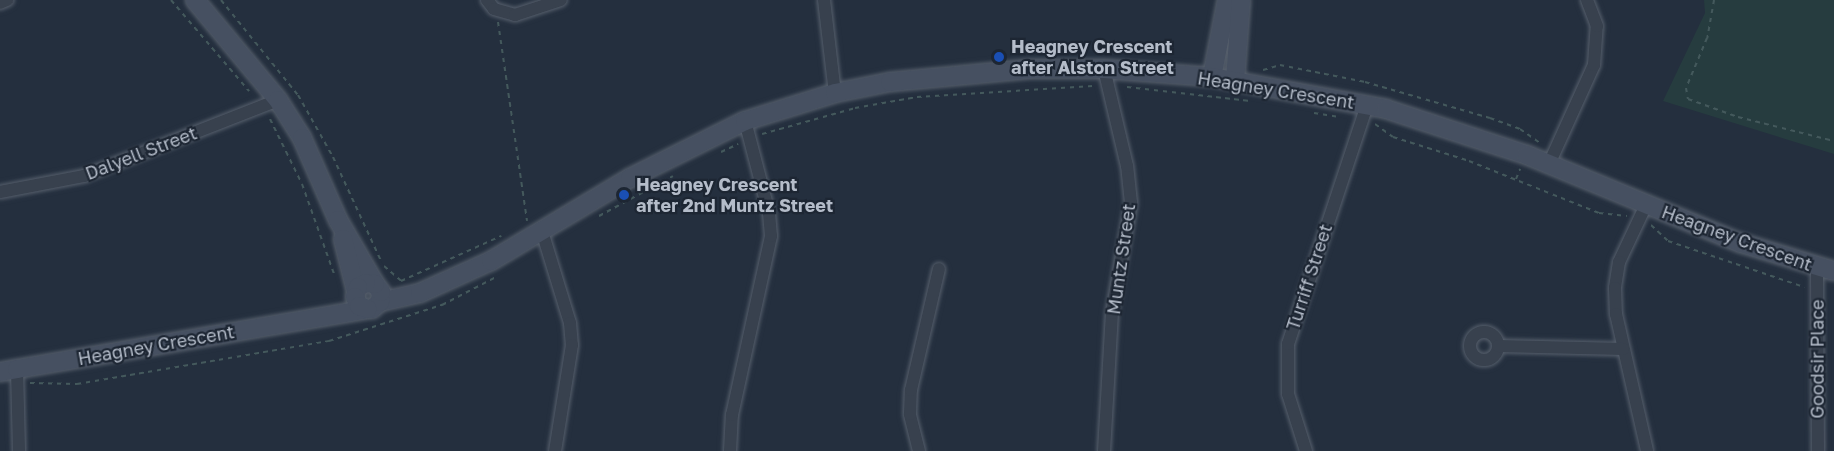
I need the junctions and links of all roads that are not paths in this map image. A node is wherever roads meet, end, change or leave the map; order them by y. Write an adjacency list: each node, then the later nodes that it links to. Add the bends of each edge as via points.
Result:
1 (7, 0): 9 (street)
2 (195, 0): 14 (street)
3 (487, 0): 4 (street, via 499,12 515,15)
4 (561, 0)
5 (824, 0): 13 (street)
6 (1227, 0): 11 (street)
7 (1241, 0): 12 (street)
8 (1587, 0): 17 (street, via 1597,26 1594,65)
9 (0, 3)
10 (1106, 77): 11 (street, Heagney Crescent); 13 (street, Heagney Crescent, via 955,74); 34 (street, Muntz Street, via 1127,166 1131,203 1112,313)
11 (1212, 77): 12 (street, Heagney Crescent)
12 (1235, 81): 15 (street, Heagney Crescent)
13 (835, 93): 16 (street, Heagney Crescent)
14 (270, 103): 18 (street, Dalyell Street, via 84,176); 20 (street, via 312,158)
15 (1364, 112): 17 (street, Heagney Crescent, via 1459,131); 35 (street, Turriff Street, via 1288,344 1288,394)
16 (748, 129): 21 (street, Heagney Crescent, via 685,147); 32 (street, via 771,236 732,415)
17 (1549, 164): 19 (street, Heagney Crescent)
18 (0, 192)
19 (1643, 212): 23 (street, Heagney Crescent); 28 (street, via 1619,262 1615,288)
20 (338, 220): 24 (street); 25 (street)
21 (535, 222): 25 (street, Heagney Crescent, via 516,248 491,262 418,288 398,287); 31 (street, via 570,323 572,345)
22 (939, 269): 33 (street, via 911,390 910,414)
23 (1825, 269): 37 (street, Goodsir Place, via 1817,292)
24 (355, 292): 25 (street, via 359,306); 26 (street, Heagney Crescent, via 347,302)
25 (375, 296): 26 (street, Heagney Crescent)
26 (312, 319): 29 (street, Heagney Crescent)
27 (1498, 346): 28 (street)
28 (1623, 350): 36 (street)
29 (12, 374): 30 (street)
30 (19, 451)
31 (555, 451)
32 (730, 451)
33 (919, 451)
34 (1104, 451)
35 (1306, 451)
36 (1647, 451)
37 (1818, 451)

